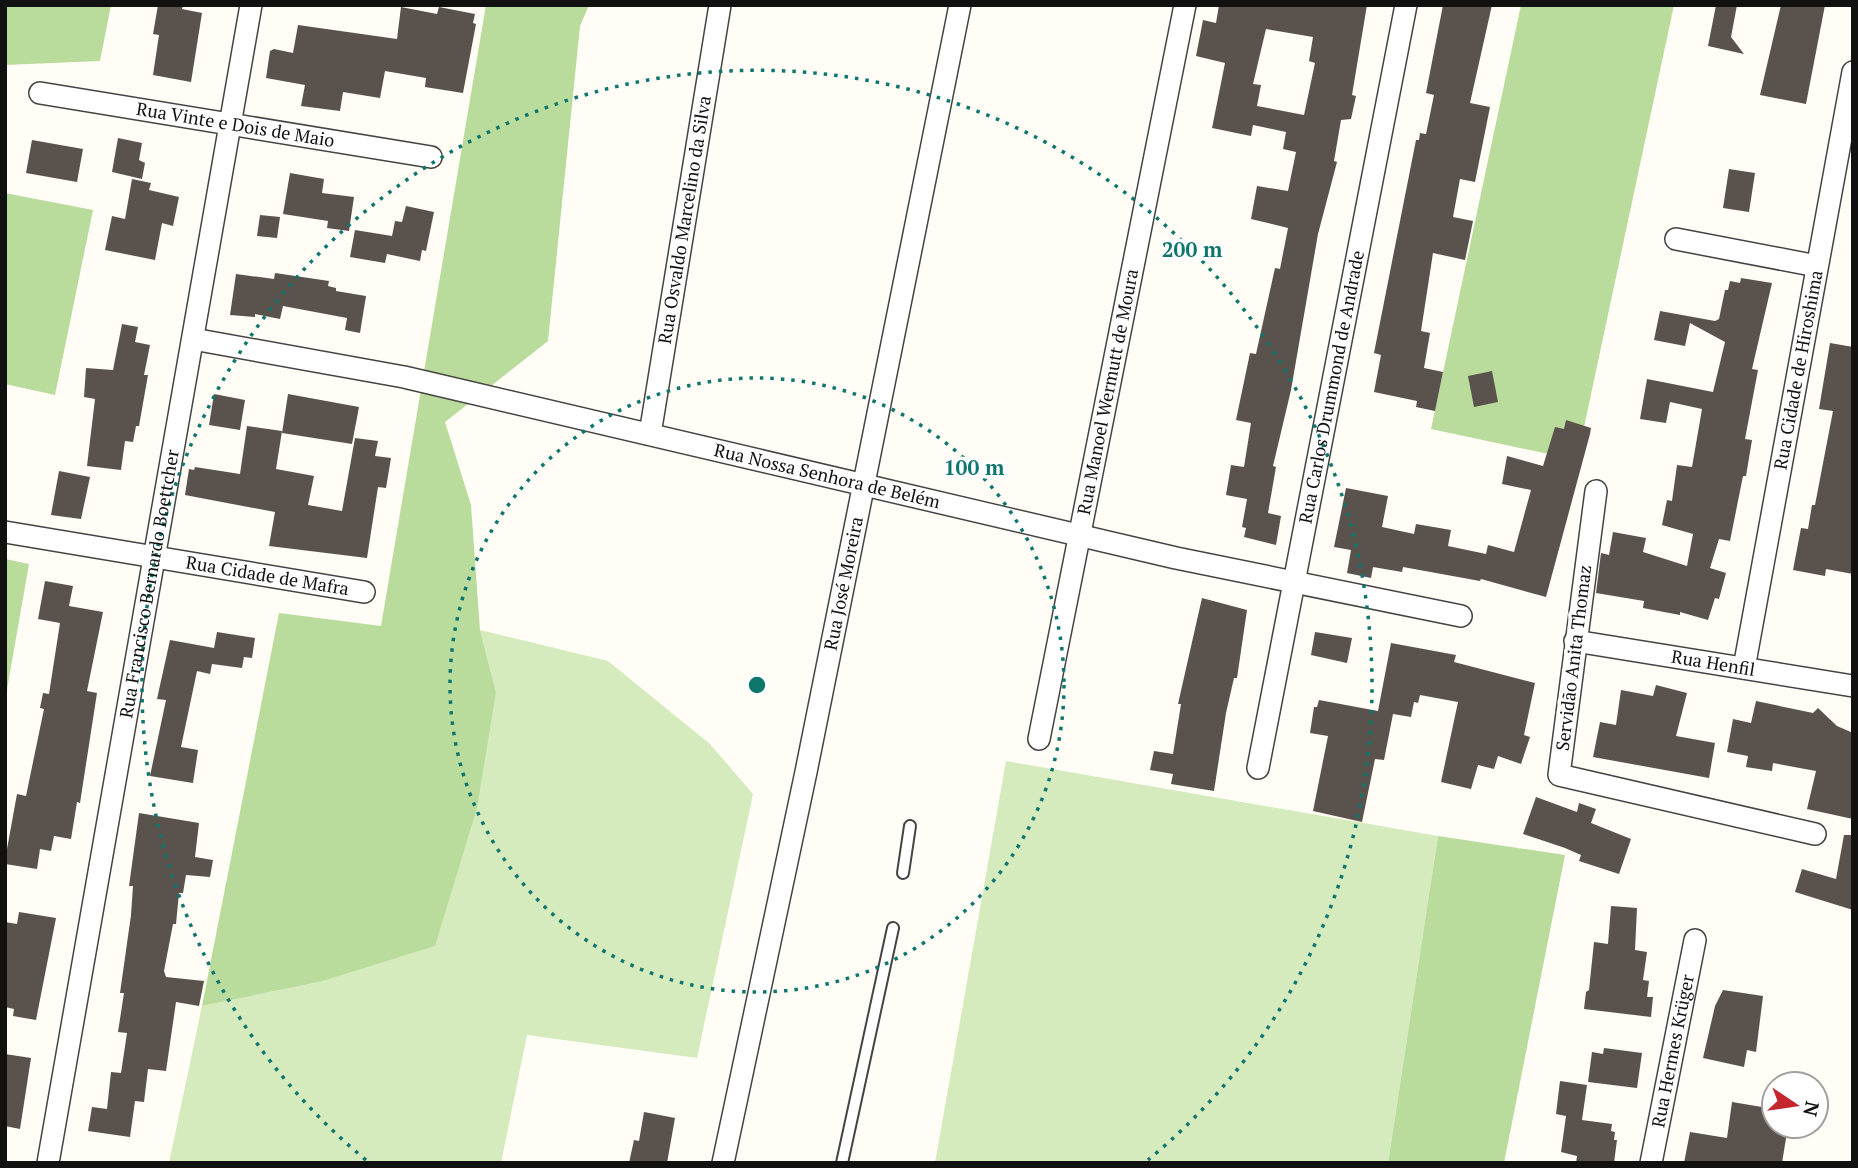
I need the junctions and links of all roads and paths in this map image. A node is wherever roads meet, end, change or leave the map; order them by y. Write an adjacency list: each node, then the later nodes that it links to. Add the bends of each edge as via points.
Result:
1 (251, 5): 8 (street, Rua Francisco Bernardo Boettcher)
2 (720, 5): 13 (street, Rua Osvaldo Marcelino da Silva)
3 (960, 5): 14 (street, Rua José Moreira)
4 (1185, 5): 17 (street, Rua Manoel Wermutt de Moura)
5 (1406, 5): 19 (street, Rua Carlos Drummond de Andrade)
6 (1853, 72): 11 (street, Rua Cidade de Hiroshima)
7 (40, 93): 8 (street, Rua Vinte e Dois de Maio)
8 (230, 124): 9 (street, Rua Vinte e Dois de Maio); 12 (street, Rua Francisco Bernardo Boettcher)
9 (431, 157)
10 (1676, 239): 11 (street)
11 (1817, 266): 23 (street, Rua Cidade de Hiroshima)
12 (193, 339): 13 (street, Rua Nossa Senhora de Belém, via 404,377); 18 (street, Rua Francisco Bernardo Boettcher)
13 (650, 435): 14 (street, Rua Nossa Senhora de Belém)
14 (863, 484): 17 (street, Rua Nossa Senhora de Belém); 33 (street, Rua José Moreira)
15 (1596, 491): 22 (street, Servidão Anita Thomaz)
16 (5, 532): 18 (street, Rua Cidade de Mafra)
17 (1079, 535): 19 (street, Rua Nossa Senhora de Belém); 25 (street, Rua Manoel Wermutt de Moura)
18 (155, 557): 20 (street, Rua Cidade de Mafra); 32 (street, Rua Francisco Bernardo Boettcher)
19 (1294, 582): 21 (street, Rua Nossa Senhora de Belém); 26 (street, Rua Carlos Drummond de Andrade)
20 (364, 592)
21 (1461, 617)
22 (1575, 641): 23 (street, Rua Henfil); 28 (street, Servidão Anita Thomaz, via 1559,775)
23 (1744, 668): 24 (street, Rua Henfil)
24 (1853, 686)
25 (1039, 739)
26 (1258, 768)
27 (911, 826): 29 (lane)
28 (1815, 834)
29 (903, 873)
30 (893, 928): 34 (lane)
31 (1695, 940): 35 (street, Rua Hermes Krüger)
32 (48, 1163)
33 (723, 1163)
34 (842, 1163)
35 (1651, 1163)

